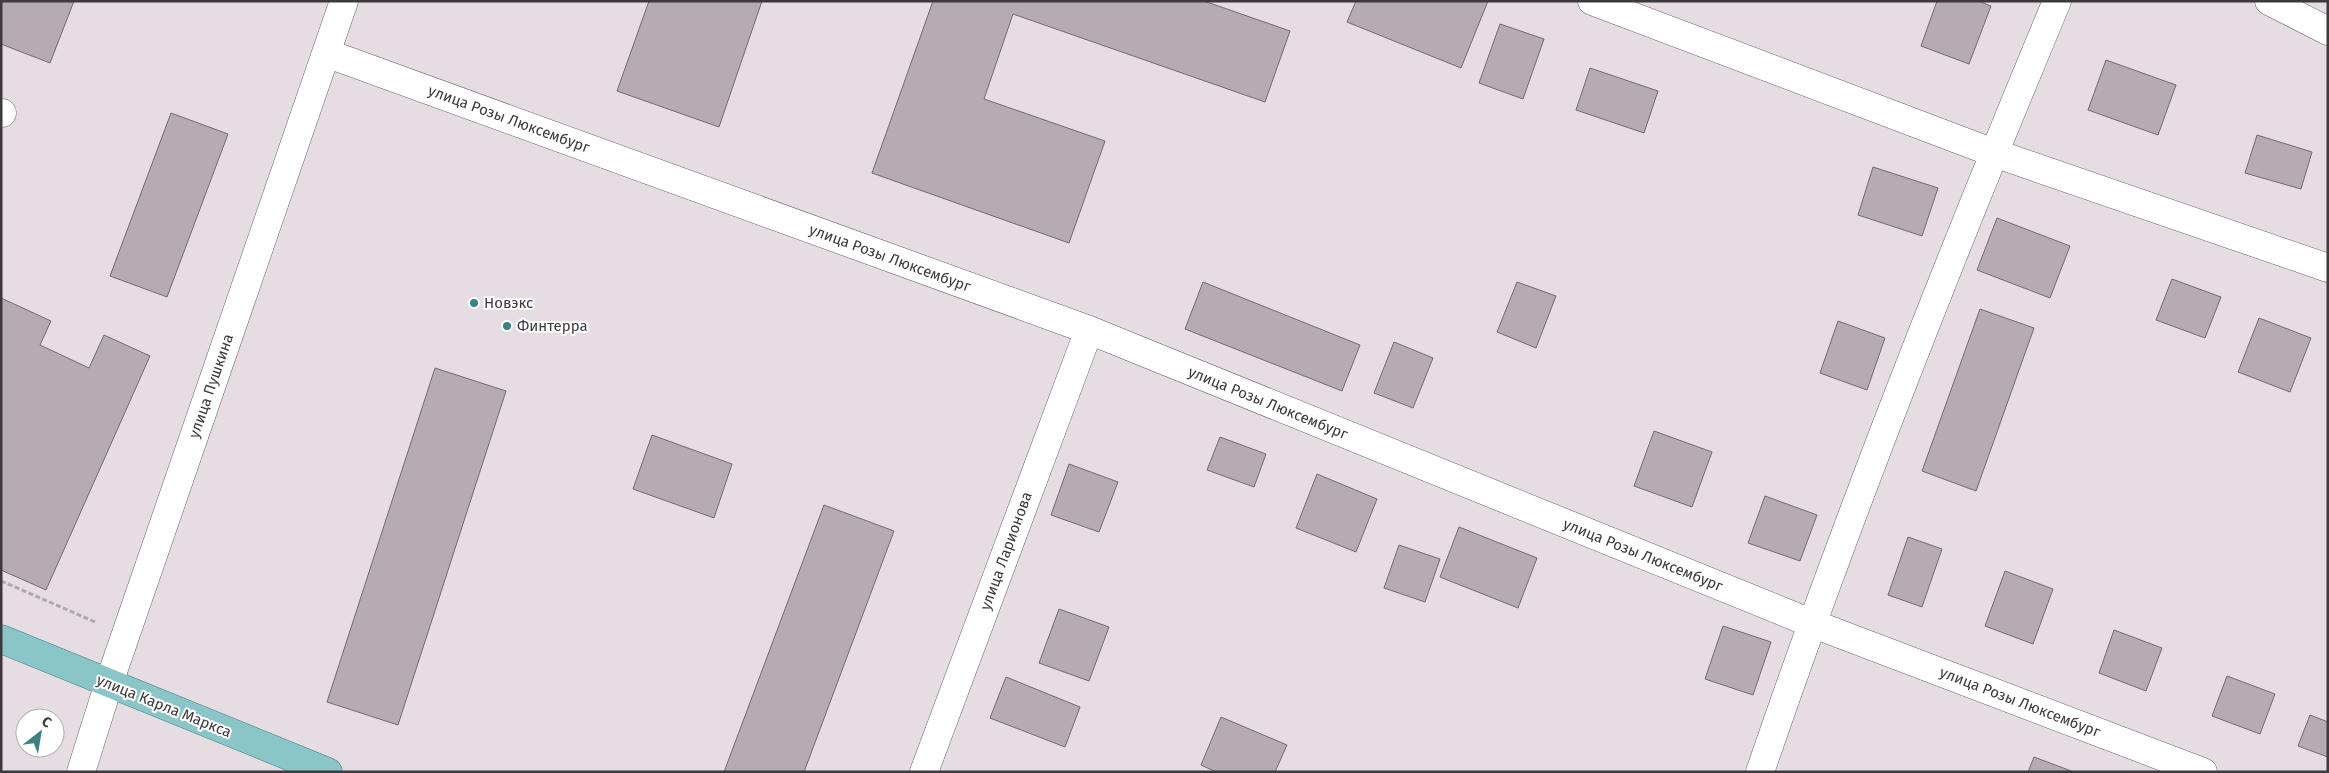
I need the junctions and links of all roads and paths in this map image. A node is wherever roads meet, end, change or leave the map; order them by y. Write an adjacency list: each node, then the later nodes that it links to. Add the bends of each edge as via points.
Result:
1 (344, 1): 6 (street, улица Пушкина)
2 (1592, 1): 7 (street)
3 (2056, 1): 7 (street)
4 (2284, 5): 5 (street)
5 (2328, 31)
6 (326, 53): 9 (street, улица Розы Люксембург); 12 (street, улица Пушкина)
7 (1994, 152): 8 (street); 11 (street)
8 (2328, 268)
9 (1088, 330): 11 (street, улица Розы Люксембург); 17 (street, улица Ларионова)
10 (1, 581): 12 (path)
11 (1811, 623): 18 (street); 19 (street, улица Розы Люксембург)
12 (125, 635): 14 (street, улица Пушкина)
13 (1, 639): 14 (main road, улица Карла Маркса)
14 (109, 683): 15 (street, улица Пушкина); 16 (main road, улица Карла Маркса)
15 (81, 772)
16 (328, 772)
17 (924, 772)
18 (1760, 772)
19 (2203, 772)

